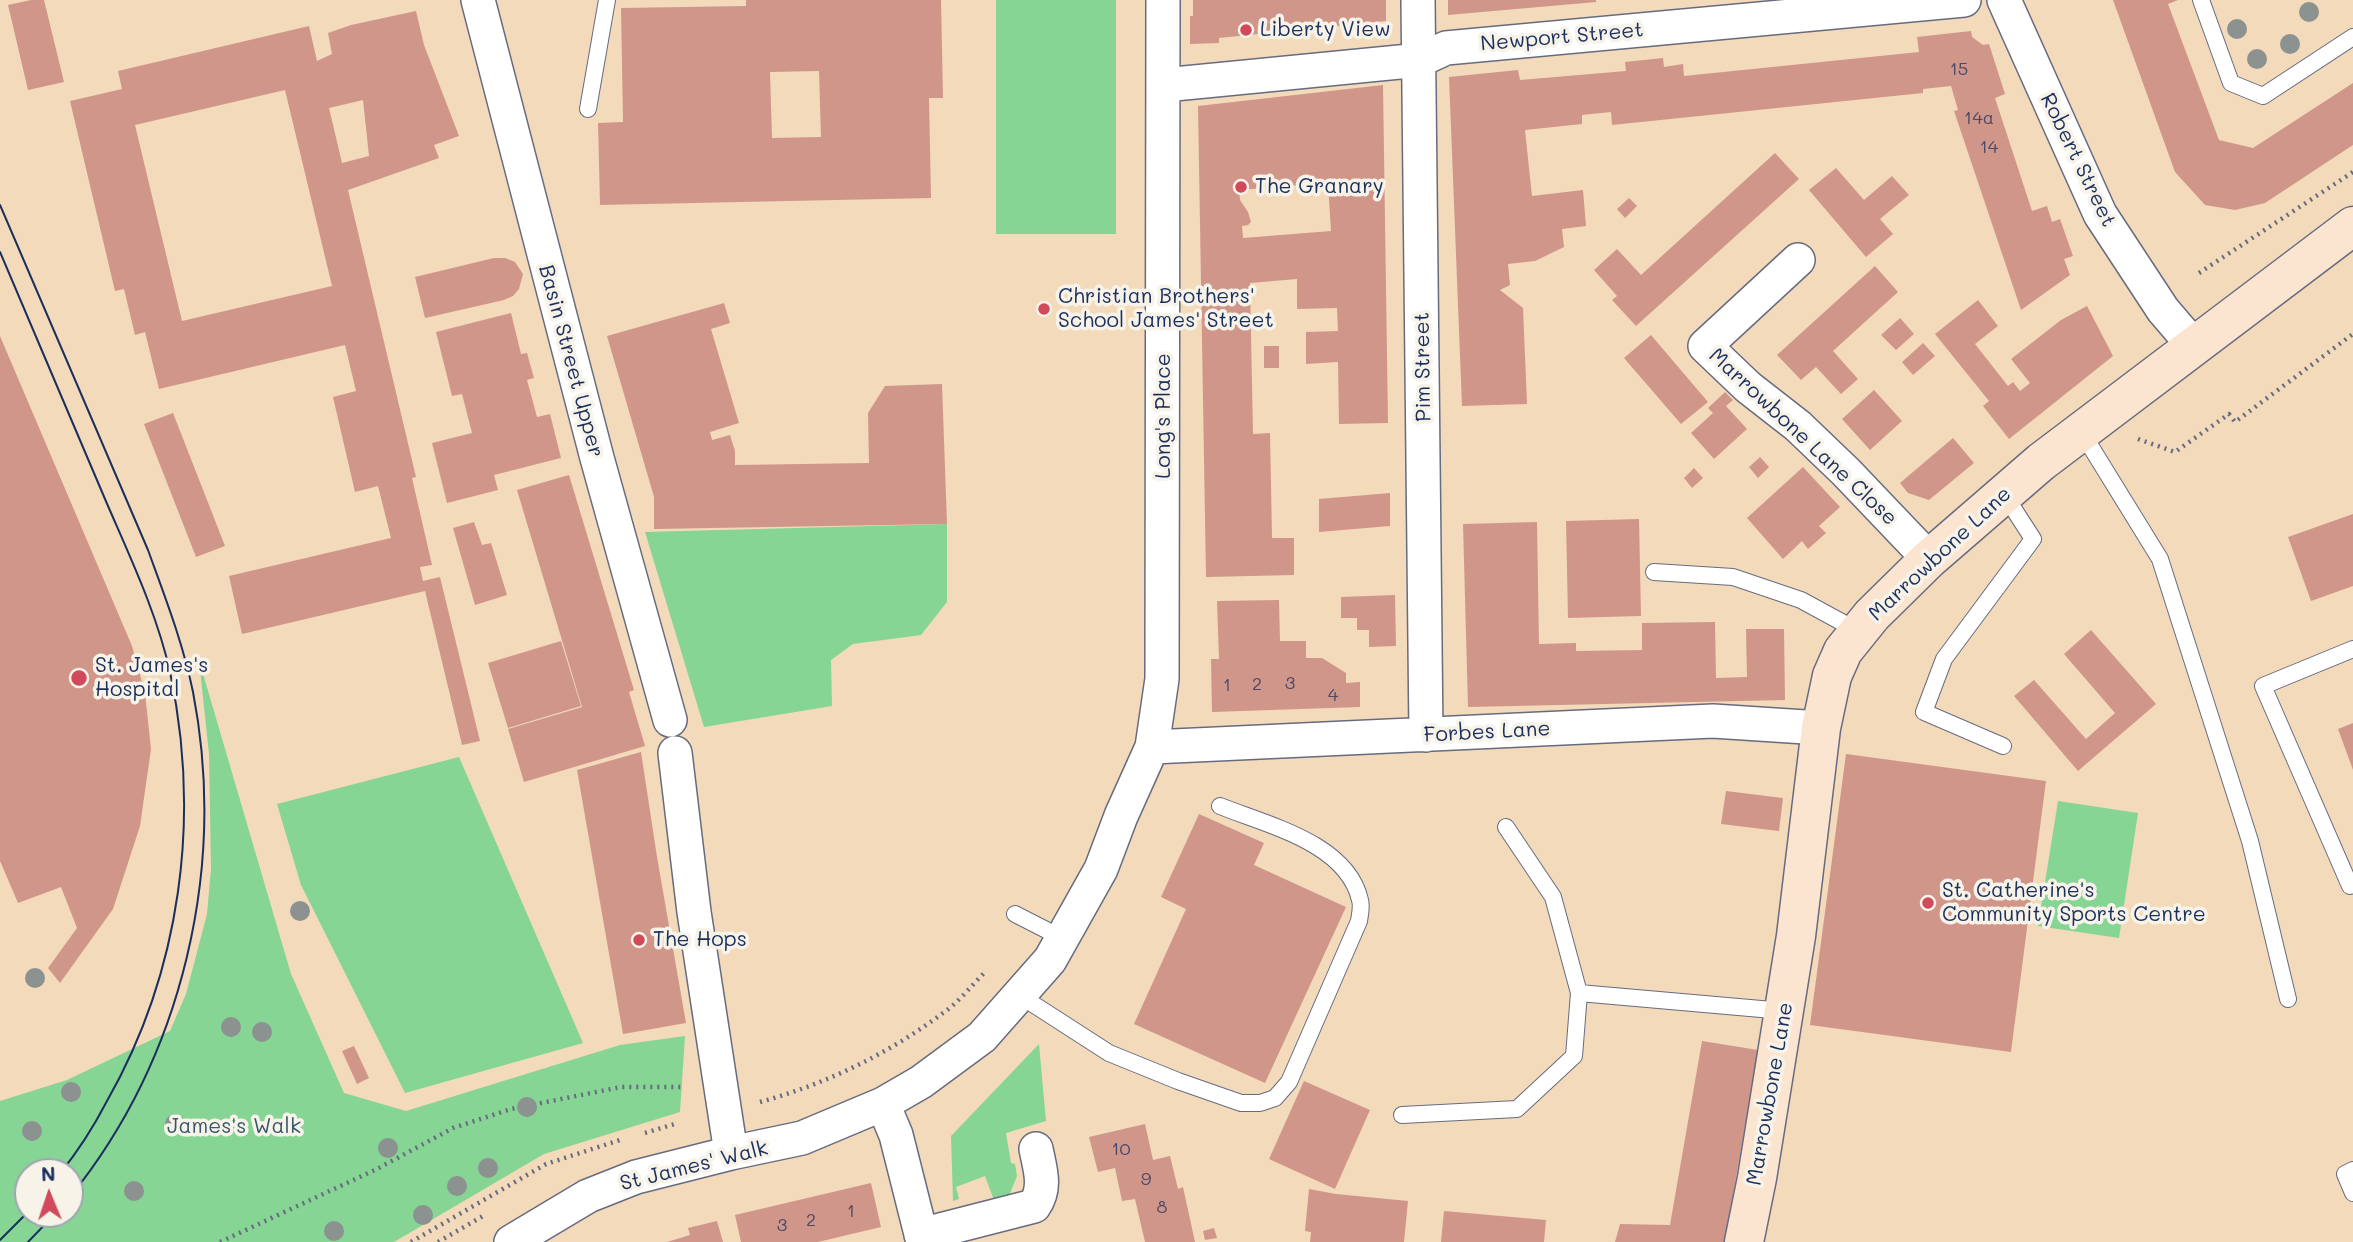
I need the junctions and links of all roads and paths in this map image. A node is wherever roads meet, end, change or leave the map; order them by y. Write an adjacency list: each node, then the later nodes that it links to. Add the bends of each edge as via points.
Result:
1 (478, 0): 23 (street, Basin Street Upper)
2 (607, 0): 11 (lane)
3 (1163, 0): 10 (street, Long's Place)
4 (1418, 0): 9 (street, Pim Street)
5 (1964, 0): 9 (street, Newport Street, via 1446,48)
6 (2004, 0): 16 (street, Robert Street, via 2100,214 2163,310)
7 (2201, 0): 8 (lane, via 2231,83 2263,96)
8 (2353, 37)
9 (1420, 60): 10 (street, Newport Street); 25 (street, Pim Street)
10 (1164, 85): 27 (street, Long's Place, via 1164,653)
11 (588, 110)
12 (2353, 172): 15 (path)
13 (2352, 227): 16 (main road, Marrowbone Lane)
14 (1798, 260): 19 (street, Marrowbone Lane Close, via 1705,346 1846,472)
15 (2199, 273)
16 (2193, 345): 17 (main road, Marrowbone Lane)
17 (2081, 431): 18 (main road, Marrowbone Lane); 36 (lane, via 2160,559 2250,841)
18 (2004, 494): 19 (main road, Marrowbone Lane); 26 (lane, via 2033,539 1944,659 1924,712)
19 (1929, 559): 21 (main road, Marrowbone Lane)
20 (1654, 572): 21 (lane, via 1733,577 1801,600)
21 (1858, 631): 24 (main road, Marrowbone Lane, via 1832,676)
22 (2353, 649): 31 (lane, via 2263,686)
23 (670, 720)
24 (1821, 728): 25 (street, Forbes Lane, via 1713,721); 37 (main road, Marrowbone Lane)
25 (1426, 735): 27 (street, Forbes Lane)
26 (2003, 746)
27 (1152, 747): 33 (street, Long's Place, via 1101,869)
28 (676, 753): 39 (street)
29 (1220, 806): 35 (lane, via 1314,844 1344,867 1361,901 1359,921 1289,1082 1275,1098 1260,1104 1241,1103 1178,1081 1109,1053)
30 (1506, 827): 34 (lane, via 1553,897)
31 (2353, 885)
32 (1015, 914): 33 (lane)
33 (1062, 938): 35 (street, St James' Walk, via 1050,960)
34 (1579, 993): 37 (lane); 42 (lane, via 1574,1056 1517,1110)
35 (1019, 995): 41 (street, St James' Walk, via 982,1037)
36 (2288, 999)
37 (1784, 1011): 54 (main road, Marrowbone Lane)
38 (861, 1065): 40 (path)
39 (721, 1087): 47 (street); 51 (path, via 621,1087 511,1109 453,1128)
40 (757, 1103)
41 (883, 1104): 47 (street, St James' Walk, via 802,1139); 50 (street, via 896,1135)
42 (1402, 1115)
43 (678, 1123): 44 (path, St James' Walk)
44 (639, 1134)
45 (626, 1138): 52 (path, St James' Walk, via 546,1164)
46 (1036, 1149): 50 (street, via 1042,1185 1034,1206)
47 (731, 1153): 53 (street, St James' Walk, via 636,1177 587,1196)
48 (2353, 1170): 49 (lane, via 2345,1174)
49 (2353, 1193)
50 (922, 1239)
51 (220, 1242)
52 (411, 1242)
53 (511, 1242)
54 (1744, 1242)

